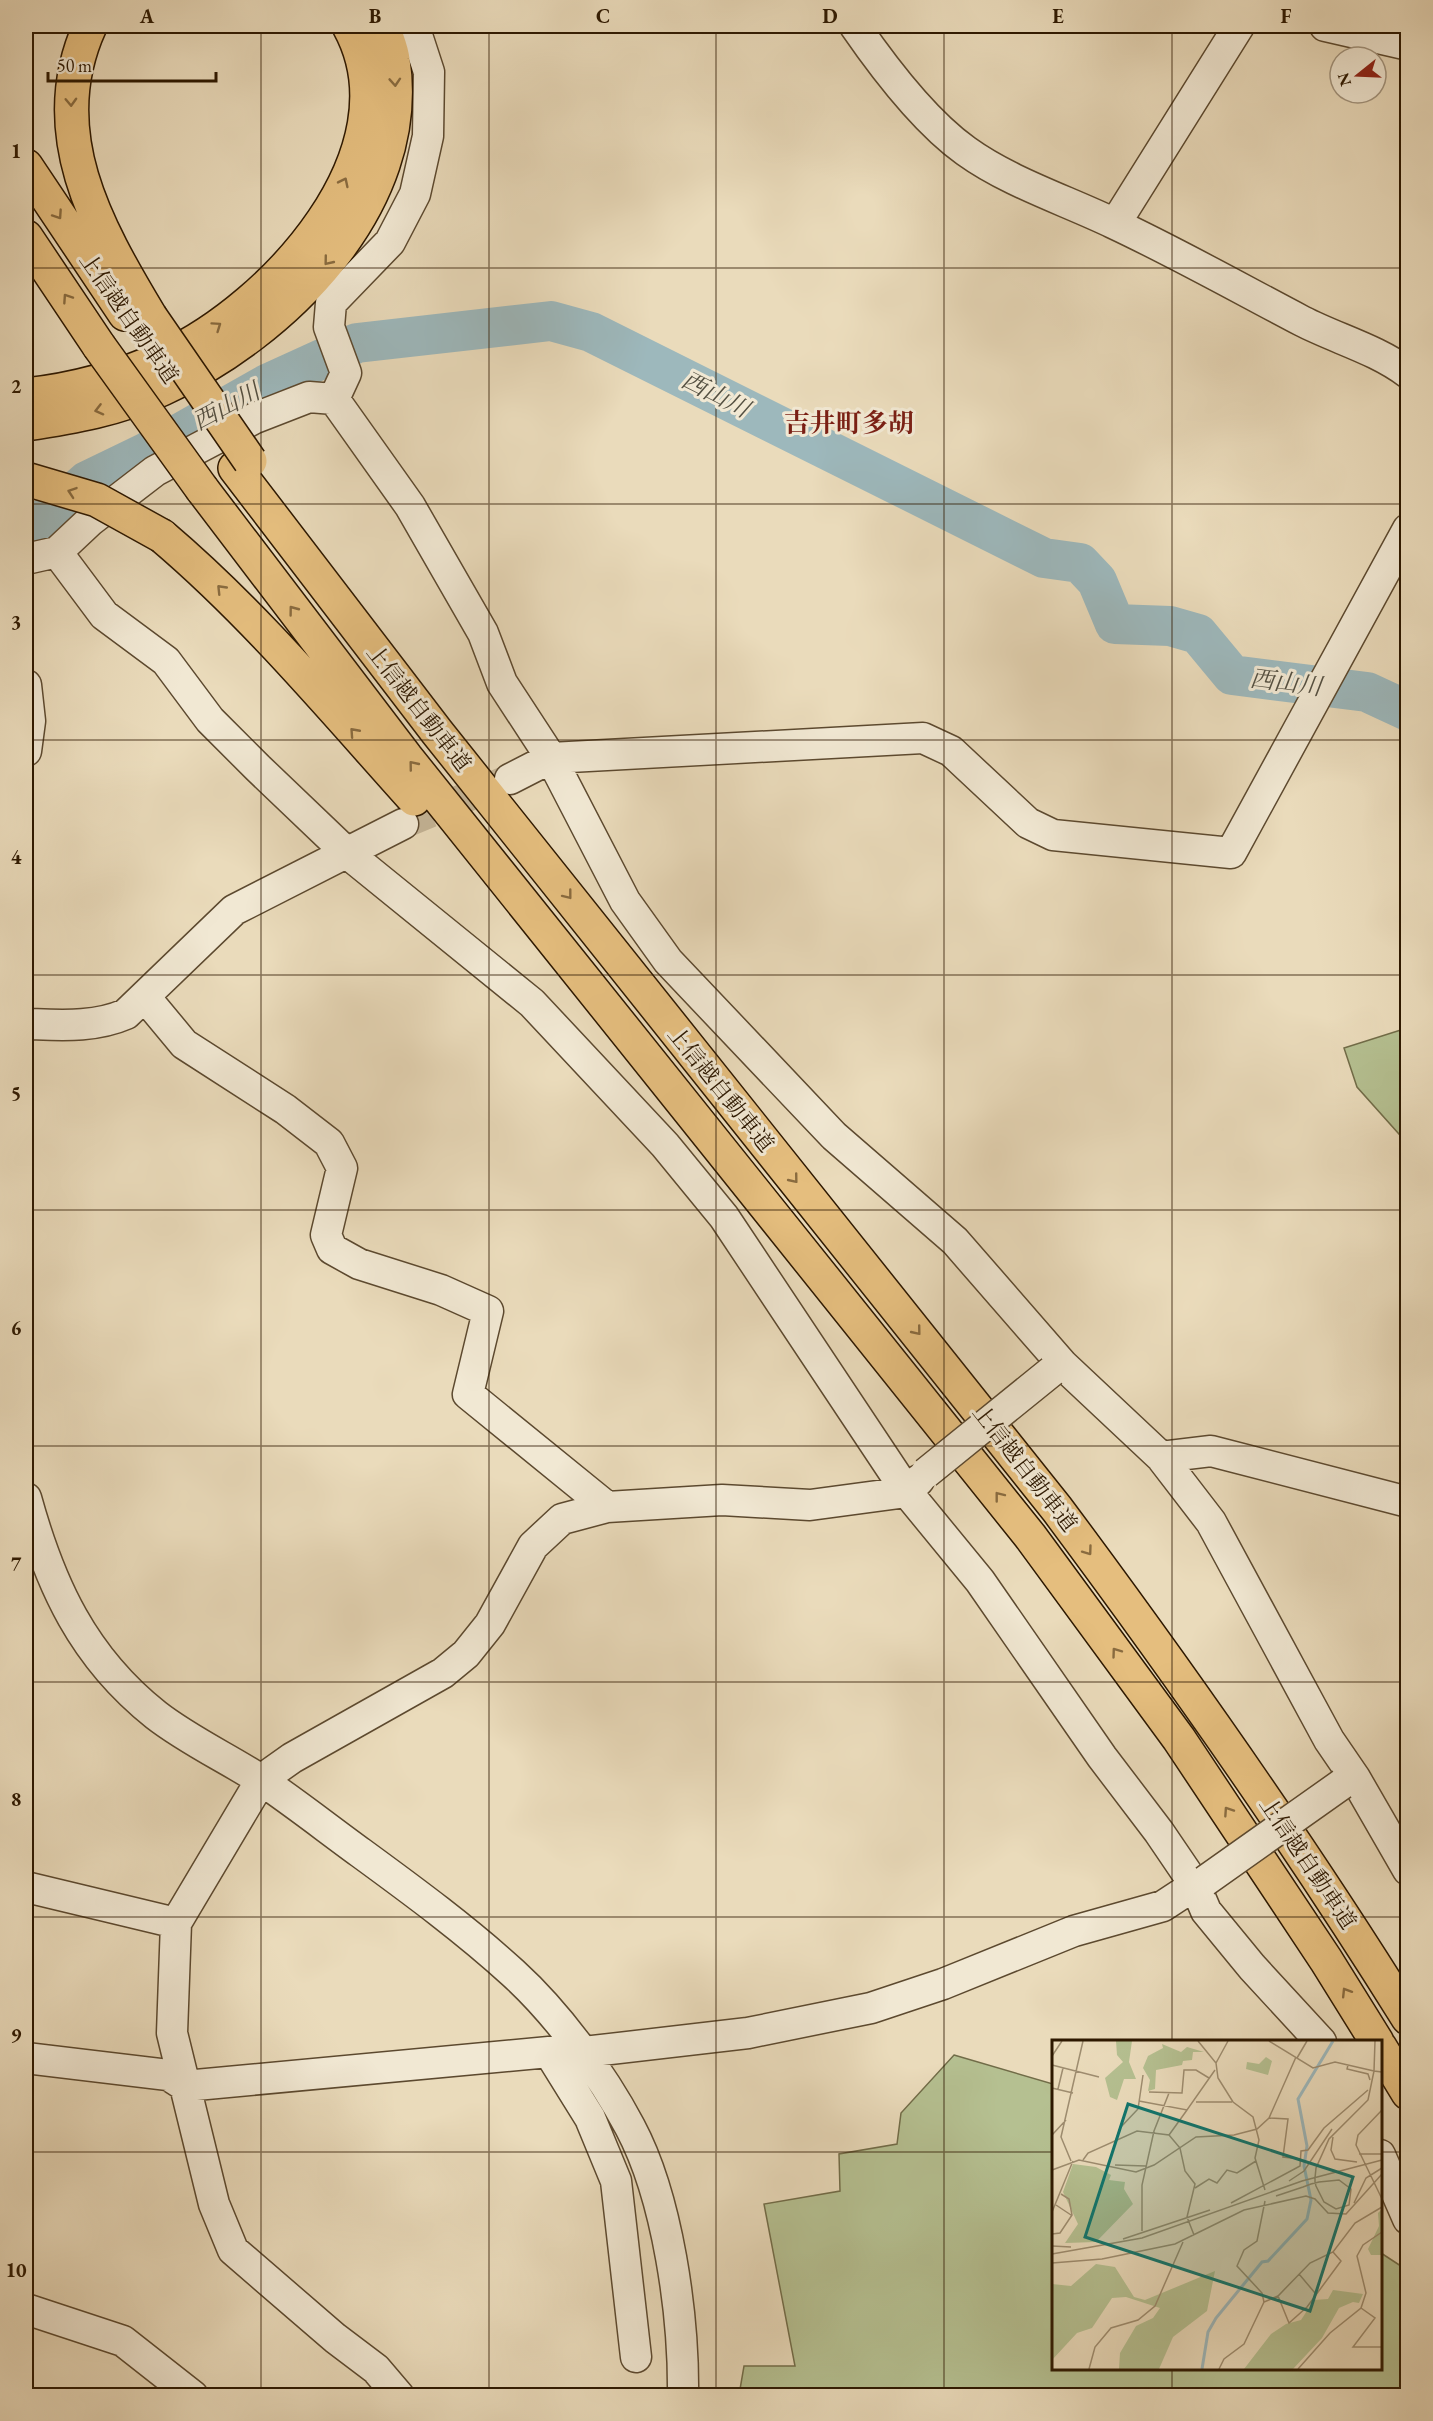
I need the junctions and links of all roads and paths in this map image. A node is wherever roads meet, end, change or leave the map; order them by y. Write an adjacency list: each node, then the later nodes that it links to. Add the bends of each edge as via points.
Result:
1 (90, 26): 12 (highway, one-way to 12, via 80,48 71,91 72,134 94,217)
2 (349, 26): 14 (highway, one-way to 2, via 80,386 166,356 207,334 276,279 331,207 350,171 361,136 366,100 364,68)
3 (382, 26): 16 (highway, one-way to 16, via 393,59 396,99 392,136 378,178 359,216 306,288 274,320 240,345 161,389 120,405)
4 (414, 26): 15 (street, via 429,72 428,136 415,194 390,242 331,303 329,327 346,373)
5 (855, 26): 10 (street, via 885,69 966,151)
6 (1239, 26): 10 (street)
7 (1325, 26): 8 (street)
8 (1407, 45)
9 (26, 166): 12 (highway, 上信越自動車道, one-way to 12)
10 (1115, 224): 13 (street, via 1312,326)
11 (26, 237): 29 (highway, 上信越自動車道, one-way to 11, bridge, via 406,757 202,489)
12 (141, 321): 42 (highway, 上信越自動車道, one-way to 42, via 336,602 1057,1509 1240,1762)
13 (1402, 359)
14 (26, 395)
15 (334, 399): 19 (street, via 309,397 266,414 155,471); 23 (street, via 410,506 483,633 502,683)
16 (26, 424)
17 (26, 479): 29 (highway, one-way to 17, bridge, via 204,571 162,536 97,500)
18 (1407, 529): 23 (street, via 1231,853 1053,835 1028,824 951,751 923,738)
19 (57, 552): 20 (street); 26 (street, via 104,615 166,661 210,720)
20 (26, 559)
21 (26, 685): 22 (street, via 30,721)
22 (26, 751)
23 (551, 758): 24 (street); 30 (street, via 625,902 668,961 834,1136 954,1241)
24 (510, 779)
25 (403, 824): 26 (street)
26 (347, 853): 27 (street, via 234,910); 32 (street, via 532,1003 665,1144 724,1217)
27 (145, 997): 28 (street, via 126,1014 108,1022); 35 (street, via 184,1044 285,1109 329,1143 342,1168 326,1235 332,1248 359,1264 441,1290 488,1311 468,1394)
28 (26, 1024)
29 (646, 1056): 44 (highway, 上信越自動車道, one-way to 29, via 1260,1858 1105,1636 937,1416)
30 (1057, 1368): 31 (street); 32 (street, bridge)
31 (1161, 1457): 34 (street, via 1211,1451); 37 (street, via 1211,1522)
32 (916, 1482): 35 (street, via 810,1505 722,1500); 39 (street, via 1102,1757)
33 (26, 1498): 36 (street, via 56,1588 72,1620 104,1661 157,1716)
34 (1407, 1502)
35 (607, 1507): 36 (street, via 562,1519 533,1546 490,1624 466,1654 444,1673 292,1758)
36 (261, 1780): 41 (street); 47 (street, via 397,1880 515,1974)
37 (1348, 1781): 38 (street); 39 (street, bridge)
38 (1407, 1870)
39 (1200, 1883): 43 (street, via 1206,1911); 47 (street, via 1163,1906 1074,1931 943,1984 871,2008 748,2033)
40 (26, 1887): 41 (street)
41 (176, 1923): 49 (street, via 172,2033)
42 (1407, 2018)
43 (1320, 2040)
44 (1376, 2040)
45 (1382, 2050): 50 (highway)
46 (549, 2052): 47 (street); 49 (street); 54 (street, via 590,2118 615,2181)
47 (584, 2052): 57 (street, via 631,2128 657,2197 679,2305 684,2345)
48 (26, 2058): 49 (street, via 168,2075)
49 (185, 2086): 56 (street, via 214,2204 233,2250 376,2369)
50 (1407, 2093)
51 (1382, 2160): 52 (street)
52 (1407, 2219)
53 (26, 2309): 55 (street, via 123,2341)
54 (636, 2357)
55 (193, 2396)
56 (399, 2396)
57 (683, 2396)

